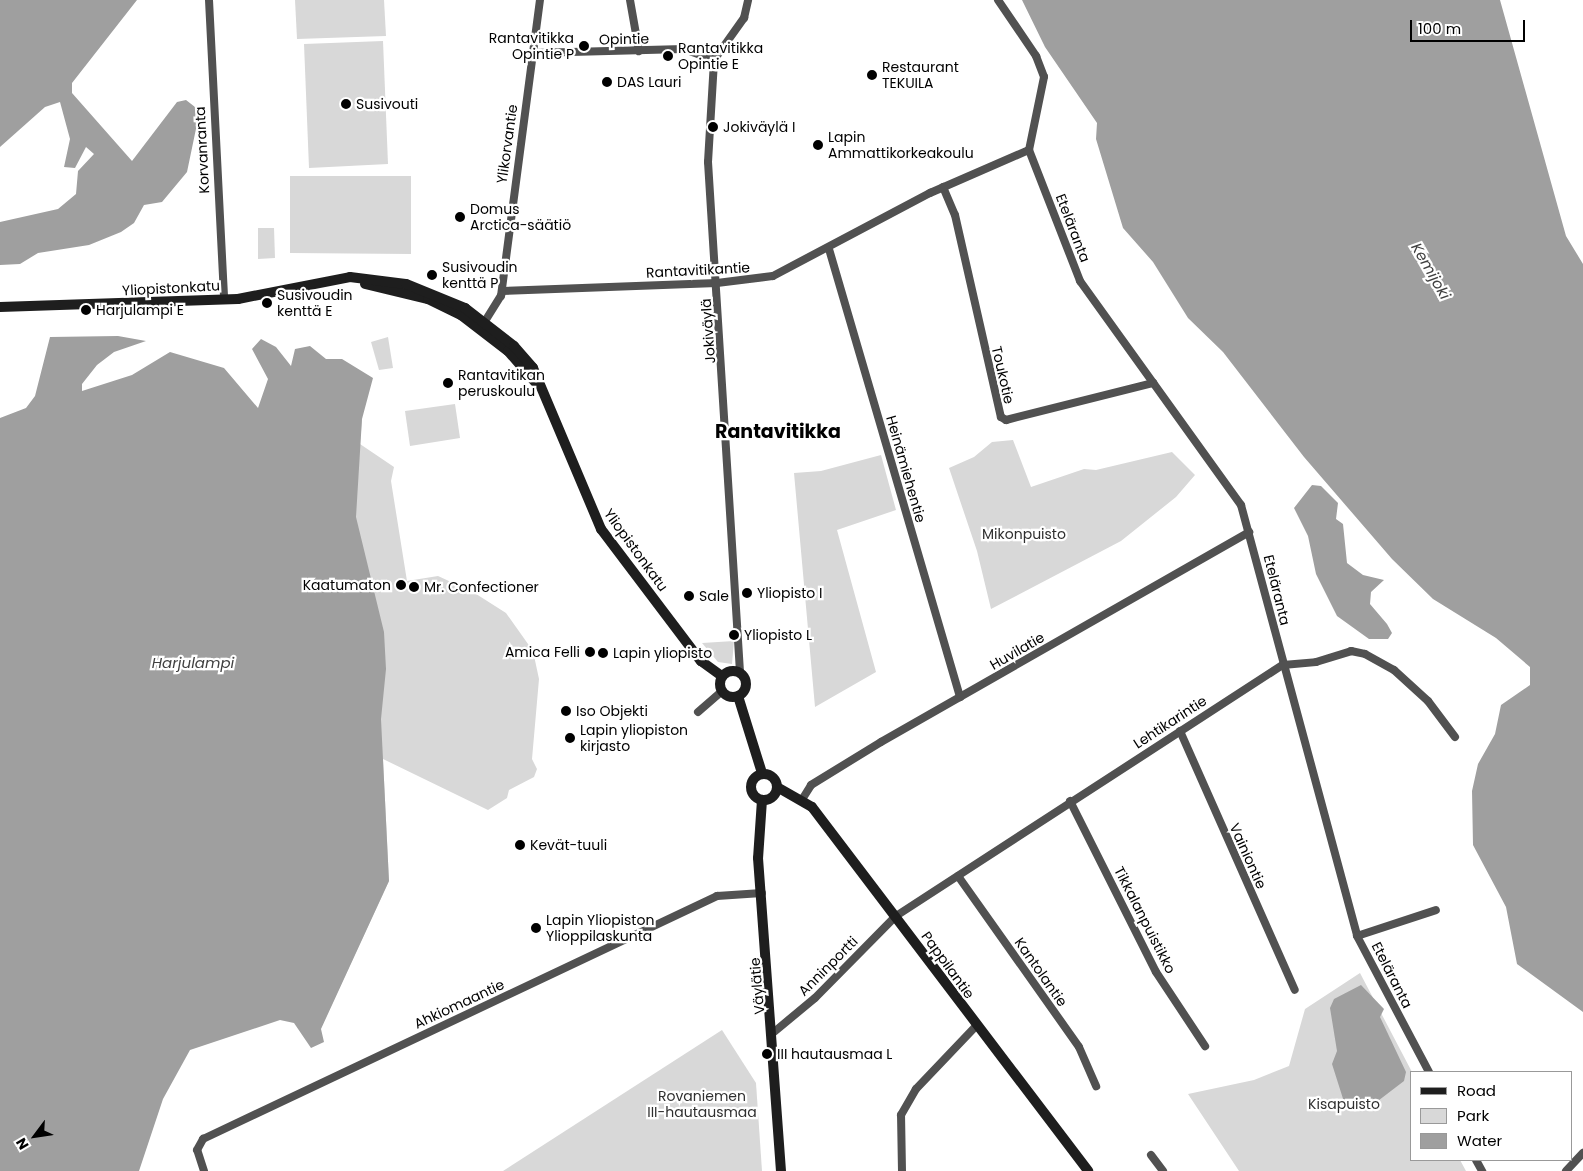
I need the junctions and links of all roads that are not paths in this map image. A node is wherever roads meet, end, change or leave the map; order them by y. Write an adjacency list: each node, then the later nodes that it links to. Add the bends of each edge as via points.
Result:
1 (209, 0): 14 (street, Korvanranta)
2 (540, 0): 7 (street, Ylikorvantie)
3 (630, 0): 6 (street)
4 (748, 0): 8 (street, via 744,18)
5 (998, 0): 9 (street, via 1036,56 1044,77)
6 (639, 51): 7 (street, Opintie); 8 (street, Opintie, via 690,50)
7 (533, 53): 13 (street, Ylikorvantie)
8 (714, 60): 12 (street, Jokiväylä, via 708,162)
9 (1029, 150): 10 (street, Rantavitikantie); 17 (street, Eteläranta, via 1080,282)
10 (943, 187): 11 (street, Rantavitikantie); 17 (street, Toukotie, via 954,215 1000,417 1006,420)
11 (829, 249): 12 (street, Rantavitikantie, via 774,276); 24 (street, Heinämiehentie)
12 (717, 283): 13 (street, Rantavitikantie); 20 (street, Jokiväylä)
13 (502, 291): 16 (street)
14 (224, 298): 15 (street, Yliopistonkatu); 16 (street, Yliopistonkatu, via 342,281 350,277 406,284 432,291)
15 (0, 308)
16 (483, 325): 21 (street, Yliopistonkatu, via 545,393 584,496 601,529 701,661)
17 (1153, 383): 18 (street, Eteläranta, via 1236,495)
18 (1249, 532): 19 (street, Eteläranta); 24 (street, Huvilatie)
19 (1283, 665): 26 (street, Lehtikarintie); 27 (street, Lehtikarintie, via 1316,662 1351,651 1365,654 1394,670 1428,702); 37 (street, Eteläranta)
20 (740, 672): 21 (street, via 732,670); 23 (street, via 747,683)
21 (722, 676): 22 (street)
22 (722, 691): 23 (street); 25 (street)
23 (738, 696): 28 (street)
24 (960, 697): 30 (street, Huvilatie, via 811,785)
25 (698, 712)
26 (1180, 731): 32 (street, Lehtikarintie); 38 (street, Vainiontie)
27 (1456, 737)
28 (762, 773): 29 (street, via 771,775); 31 (street, via 750,785 752,793)
29 (777, 787): 30 (street, Pappilantie); 31 (street, via 771,798)
30 (803, 798): 36 (street, Pappilantie)
31 (762, 800): 34 (street, Väylätie, via 758,822)
32 (1070, 801): 33 (street, Lehtikarintie); 41 (street, Tikkalanpuistikko, via 1156,972)
33 (958, 876): 36 (street, Lehtikarintie); 43 (street, Kantolantie, via 1079,1047)
34 (762, 893): 40 (street, Väylätie); 46 (street, Ahkiomaantie, via 717,896 202,1139 196,1150)
35 (1436, 910): 37 (street)
36 (896, 916): 39 (street, Pappilantie); 40 (street, Anninportti, via 816,998)
37 (1358, 936): 42 (street, Eteläranta)
38 (1295, 990)
39 (975, 1027): 48 (street, via 916,1089 901,1115); 49 (street, Pappilantie)
40 (774, 1032): 47 (street, Väylätie)
41 (1206, 1046)
42 (1428, 1071)
43 (1096, 1086)
44 (1583, 1153): 51 (street)
45 (1151, 1155): 50 (street)
46 (204, 1171)
47 (781, 1171)
48 (902, 1171)
49 (1088, 1171)
50 (1163, 1171)
51 (1566, 1171)

